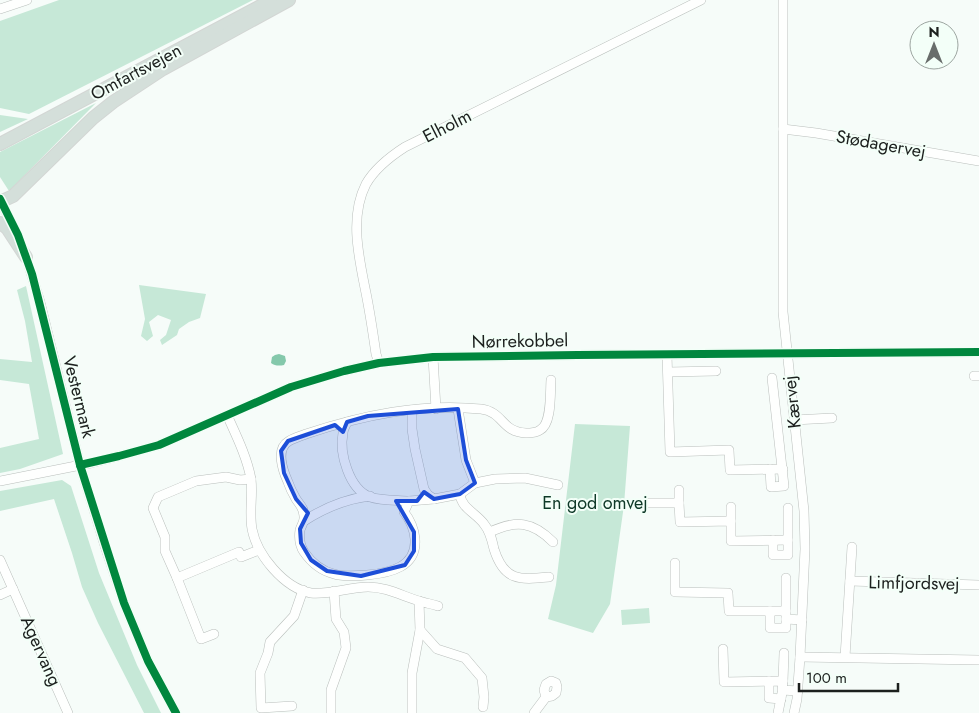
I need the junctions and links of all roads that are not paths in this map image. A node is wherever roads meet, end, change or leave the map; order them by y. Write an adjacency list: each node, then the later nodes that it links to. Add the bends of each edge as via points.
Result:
1 (27, 0): 6 (street)
2 (272, 0): 7 (highway, Omfartsvejen)
3 (289, 0): 12 (highway, via 163,69 120,97 93,118 14,196)
4 (701, 0): 19 (street, Elholm, via 405,147 383,163 367,183 360,201 357,229 360,264)
5 (783, 0): 8 (street, Kærvej)
6 (0, 8)
7 (41, 122): 9 (highway); 10 (highway, Omfartsvejen)
8 (784, 129): 11 (street, Stødagervej); 16 (street, Kærvej, via 783,312)
9 (0, 139)
10 (0, 144)
11 (979, 161)
12 (1, 201): 14 (street, Vestermark)
13 (0, 223): 14 (highway)
14 (26, 257): 33 (street, Vestermark)
15 (979, 352): 16 (street, Nørrekobbel)
16 (787, 354): 17 (street, Nørrekobbel); 29 (street, Kærvej)
17 (667, 355): 18 (street, Nørrekobbel); 21 (street)
18 (433, 357): 19 (street, Nørrekobbel); 24 (street)
19 (379, 363): 27 (street, Nørrekobbel, via 291,387)
20 (716, 371): 21 (street)
21 (668, 372): 34 (street, via 670,452 729,450 730,470)
22 (772, 378): 35 (street)
23 (551, 380): 25 (street, via 546,425 532,433 516,432 490,411)
24 (436, 408): 25 (street); 26 (street)
25 (458, 409): 39 (street, via 466,460)
26 (412, 410): 30 (street); 41 (street, via 415,449)
27 (227, 415): 33 (street, Nørrekobbel, via 158,445); 37 (street)
28 (832, 418): 29 (street)
29 (794, 420): 36 (street, Kærvej)
30 (347, 422): 31 (street); 32 (street)
31 (335, 425): 32 (street); 50 (street, via 288,441 281,451 284,473)
32 (343, 432): 43 (street, via 346,466)
33 (80, 465): 38 (street, Nørrekobbel); 94 (street, Vestermark, via 124,603 148,661)
34 (770, 469): 35 (street); 35 (street, via 771,487 784,486)
35 (783, 473): 36 (street)
36 (800, 476): 62 (street, Kærvej)
37 (251, 479): 63 (street, via 252,527); 67 (street, via 226,476 196,482 158,497 153,508 164,537 165,552)
38 (0, 481)
39 (474, 483): 40 (street, via 518,478); 44 (street)
40 (558, 485)
41 (424, 489): 45 (street); 47 (street, via 422,495)
42 (679, 490): 49 (street)
43 (358, 494): 46 (street); 53 (street)
44 (460, 494): 45 (street); 57 (street, via 463,505)
45 (434, 499): 47 (street)
46 (392, 500): 47 (street); 54 (street)
47 (413, 501): 54 (street)
48 (648, 503): 49 (street)
49 (679, 503): 56 (street, via 680,522)
50 (302, 506): 53 (street); 55 (street)
51 (731, 507): 56 (street)
52 (788, 508): 60 (street)
53 (320, 511): 55 (street)
54 (404, 512): 55 (street, via 414,532 411,560 398,568 376,574 345,576 318,566 300,543 300,529)
55 (304, 521)
56 (731, 521): 58 (street, via 731,541)
57 (490, 532): 59 (street, via 510,525 526,525 543,532); 66 (street, via 498,560 505,570 520,578)
58 (773, 540): 60 (street); 60 (street, via 773,555 788,555)
59 (553, 542)
60 (788, 544): 62 (street)
61 (852, 547): 69 (street)
62 (806, 549): 79 (street, Kærvej)
63 (259, 550): 67 (street, via 241,557 239,552); 72 (street, via 278,574)
64 (0, 560): 71 (street, Agervang)
65 (675, 563): 77 (street, via 675,592 728,588 729,610)
66 (549, 577)
67 (177, 578): 81 (street, via 201,639)
68 (786, 578): 78 (street)
69 (850, 581): 70 (street, Limfjordsvej); 85 (street)
70 (979, 585)
71 (13, 589): 74 (street); 93 (street, Agervang)
72 (303, 590): 73 (street, via 312,593); 91 (street, via 294,616 270,642 260,673 261,708)
73 (334, 591): 75 (street, via 378,588); 95 (street, via 336,619 344,632 346,648 331,690)
74 (0, 595)
75 (419, 601): 76 (street); 80 (street)
76 (438, 606)
77 (770, 611): 78 (street); 78 (street, via 770,628 786,628)
78 (786, 615): 79 (street)
79 (802, 620): 84 (street, Kærvej)
80 (420, 630): 92 (street, via 436,649 465,658 482,678); 96 (street, via 412,673)
81 (214, 634)
82 (723, 649): 87 (street, via 724,682)
83 (784, 652): 88 (street)
84 (800, 657): 85 (street); 89 (street, Kærvej)
85 (845, 657): 86 (street)
86 (979, 660)
87 (769, 681): 88 (street); 88 (street, via 769,698)
88 (782, 690): 89 (street); 98 (street)
89 (798, 691): 99 (street, Kærvej)
90 (546, 697): 97 (street)
91 (292, 706)
92 (483, 707)
93 (68, 713)
94 (176, 713)
95 (331, 713)
96 (412, 713)
97 (534, 713)
98 (778, 713)
99 (794, 713)

